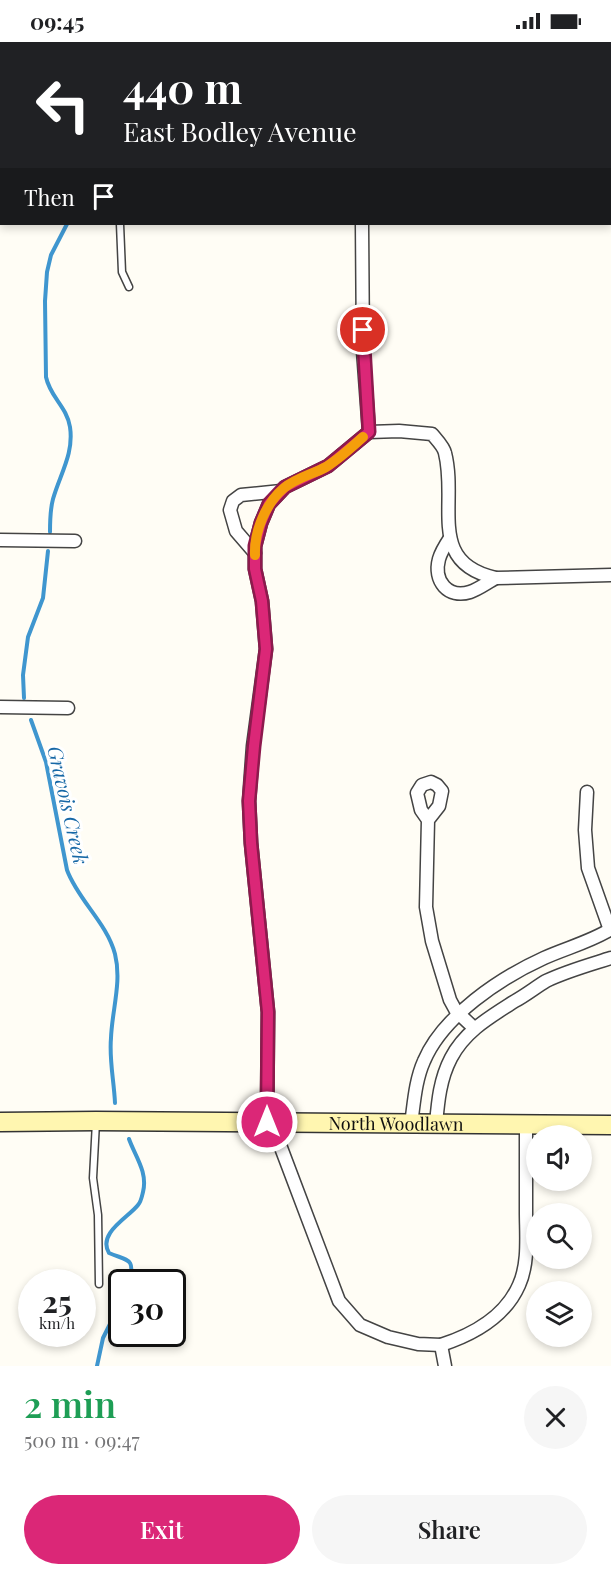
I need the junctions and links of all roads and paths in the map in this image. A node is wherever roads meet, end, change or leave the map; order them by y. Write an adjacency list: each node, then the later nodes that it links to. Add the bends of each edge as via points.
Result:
1 (120, 225): 3 (lane, via 122,272)
2 (362, 225): 4 (street, via 363,351)
3 (129, 287)
4 (369, 432): 5 (street, via 328,466); 6 (street, via 432,434 445,451)
5 (281, 491): 9 (street, via 269,504 261,523); 9 (street, via 241,495 233,501 230,510 236,531)
6 (450, 538): 11 (street, via 454,552 465,565); 11 (street, via 439,558 441,586 457,593 470,592)
7 (0, 540): 8 (street)
8 (75, 541)
9 (255, 553): 22 (street, via 266,649 249,801 268,1012)
10 (611, 575): 11 (street)
11 (496, 578)
12 (0, 707): 13 (street)
13 (68, 708)
14 (587, 792): 16 (street, via 588,868)
15 (428, 820): 18 (street, via 426,907 439,970)
16 (610, 930): 18 (street, via 526,967)
17 (611, 958): 19 (street, via 546,981)
18 (458, 1013): 19 (street); 23 (street, via 424,1061)
19 (474, 1029): 24 (street, via 458,1045 444,1072)
20 (96, 1121): 21 (street, North Woodlawn); 22 (street, North Woodlawn); 29 (lane, via 93,1178)
21 (0, 1122)
22 (267, 1122): 23 (street, North Woodlawn); 30 (street, via 339,1301 360,1325 388,1337)
23 (411, 1124): 24 (street, North Woodlawn)
24 (436, 1124): 25 (street, North Woodlawn)
25 (526, 1125)
26 (592, 1125): 27 (street, North Woodlawn)
27 (611, 1125)
28 (526, 1191): 30 (street, via 526,1253 519,1284 487,1324)
29 (99, 1284)
30 (441, 1345): 31 (street)
31 (445, 1366)

